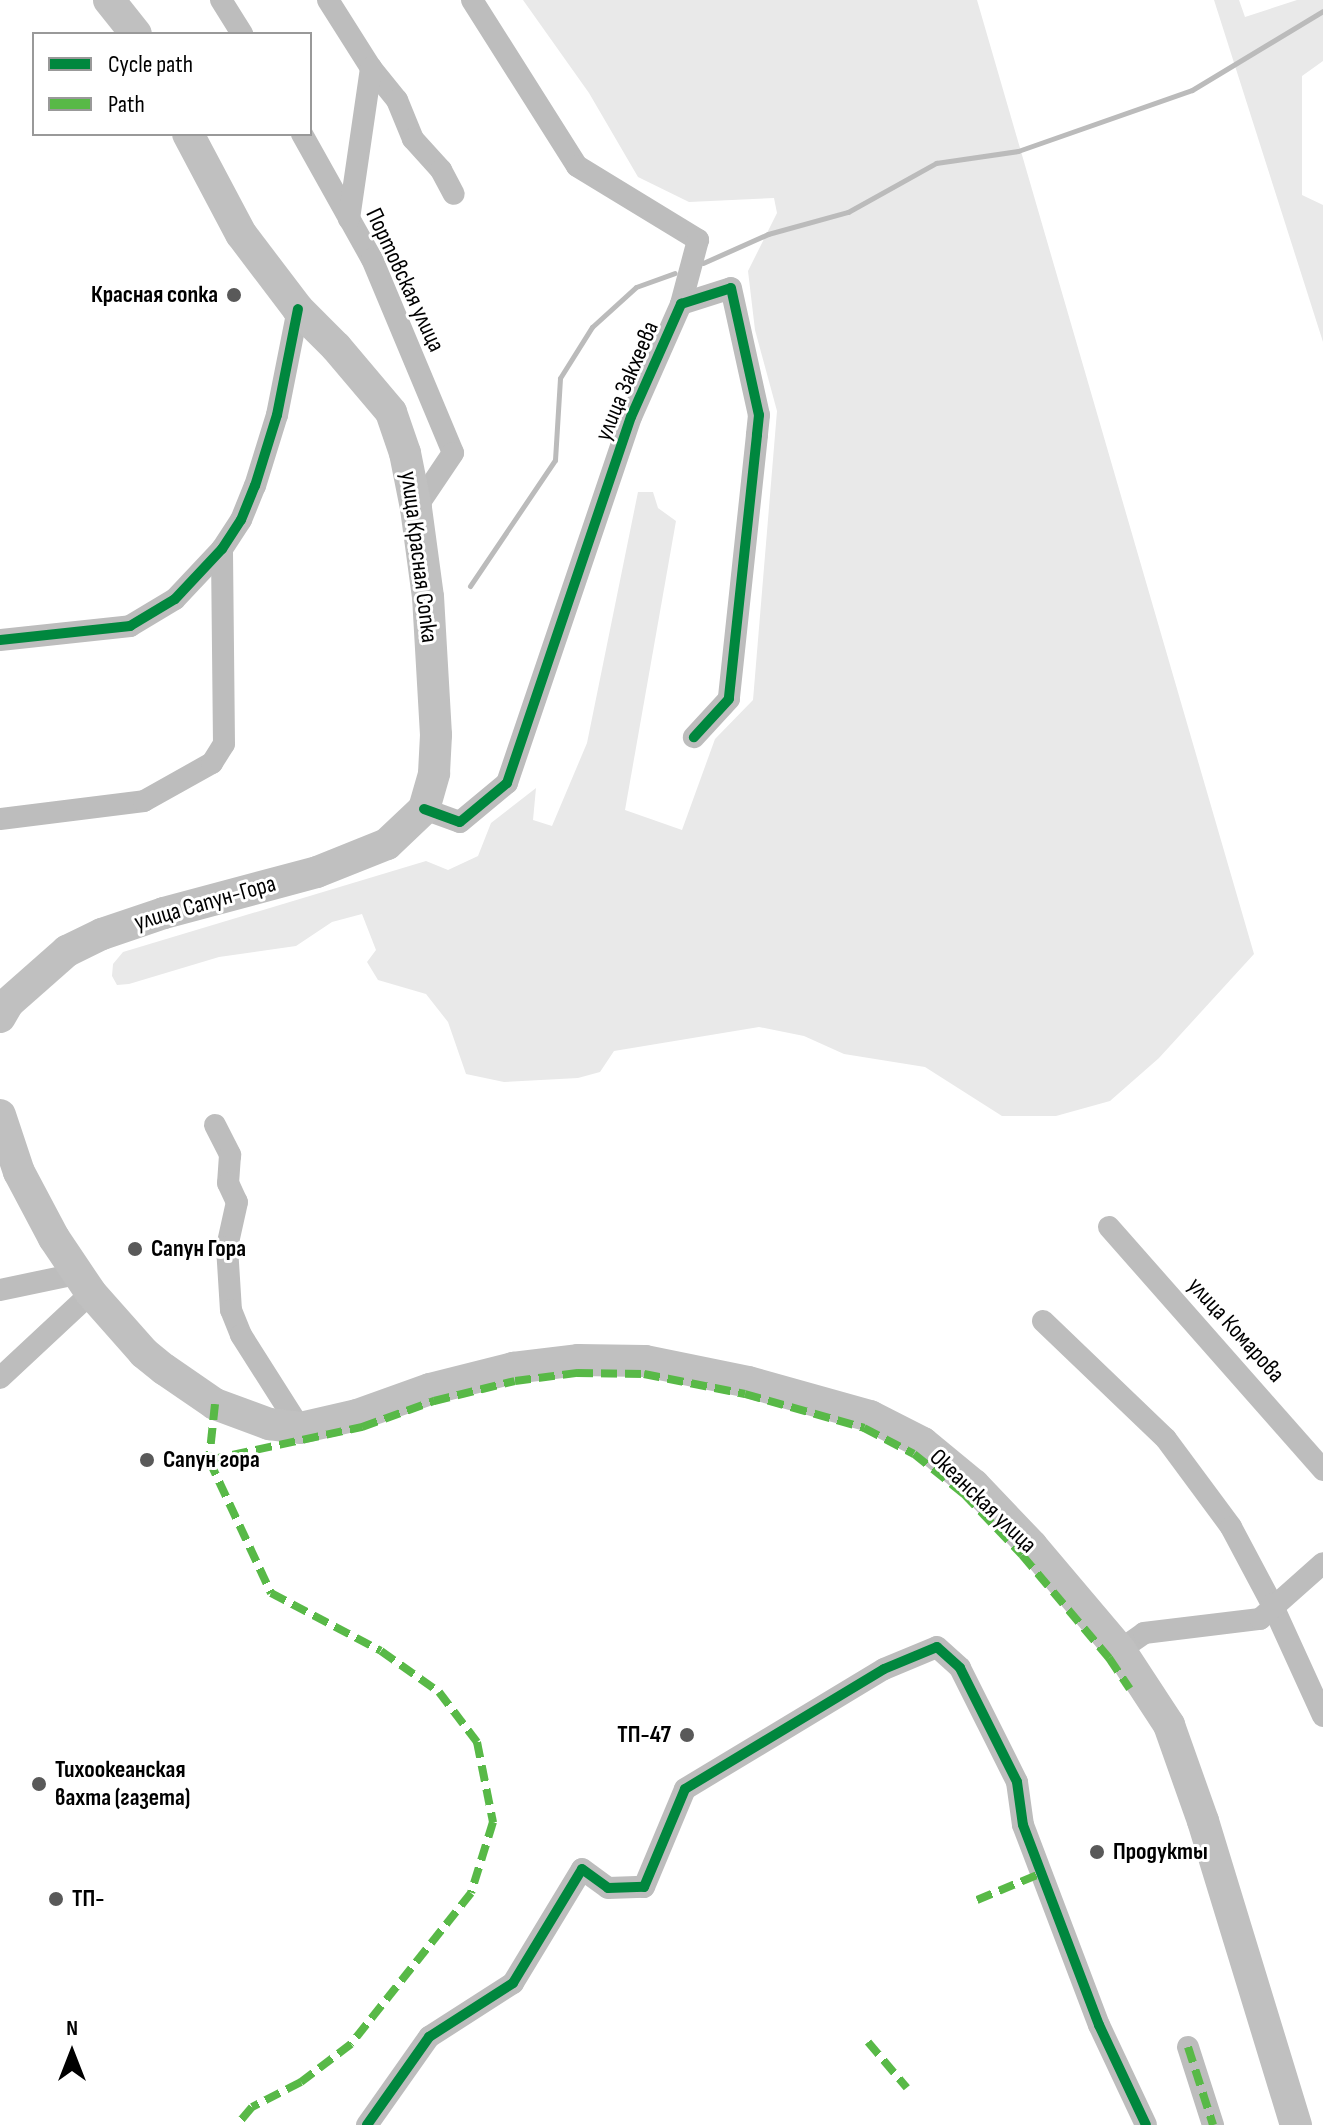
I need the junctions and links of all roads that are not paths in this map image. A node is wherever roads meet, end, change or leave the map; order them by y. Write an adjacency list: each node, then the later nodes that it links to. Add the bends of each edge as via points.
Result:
1 (109, 0): 5 (main road)
2 (221, 0): 6 (street)
3 (328, 0): 7 (street)
4 (472, 0): 12 (street, via 577,166 698,240)
5 (134, 32)
6 (241, 32)
7 (371, 68): 10 (street, via 397,100 413,139); 11 (street)
8 (189, 136): 13 (main road, улица Красная Сопка, via 241,234)
9 (303, 136): 11 (street, Портовская улица)
10 (454, 194)
11 (349, 219): 14 (street, Портовская улица, via 372,259 453,453)
12 (681, 304): 17 (street, улица Закхеева, via 731,288 759,415 729,699); 18 (street, улица Закхеева, via 631,417 507,783 460,822)
13 (298, 309): 14 (main road, улица Красная Сопка, via 391,412); 15 (street, via 264,458 241,520)
14 (416, 508): 18 (main road, улица Красная Сопка, via 428,597 436,735 434,773)
15 (222, 549): 16 (street, via 175,599 130,626); 19 (street, via 224,744 212,763 144,801)
16 (0, 640)
17 (694, 737)
18 (424, 809): 20 (main road, улица Сапун-Гора, via 387,844 317,872 164,913 67,951 8,1003)
19 (0, 819)
20 (0, 1017)
21 (0, 1115): 24 (main road, via 19,1172)
22 (215, 1125): 28 (street, via 230,1155 228,1183 237,1202 227,1247 231,1310)
23 (1109, 1227): 29 (street, улица Комарова)
24 (84, 1284): 25 (street); 27 (street); 28 (main road, via 164,1369 215,1404)
25 (0, 1290)
26 (1043, 1321): 31 (street, via 1166,1439 1231,1527)
27 (0, 1378)
28 (285, 1426): 32 (main road, Океанская улица, via 357,1415 499,1371 578,1360 645,1361 748,1382 870,1416 923,1443 974,1485)
29 (1323, 1470)
30 (1323, 1563): 31 (street)
31 (1272, 1604): 32 (street, via 1260,1619 1144,1633); 33 (street)
32 (1120, 1650): 38 (main road, Океанская улица, via 1169,1725)
33 (1323, 1716)
34 (1188, 2047): 37 (street)
35 (367, 2125): 36 (street, via 429,2037 513,1983 582,1869 608,1888 644,1887 685,1789 884,1669 937,1647 960,1668 1017,1782 1023,1825 1099,2025)
36 (1146, 2125)
37 (1213, 2125)
38 (1296, 2125)

